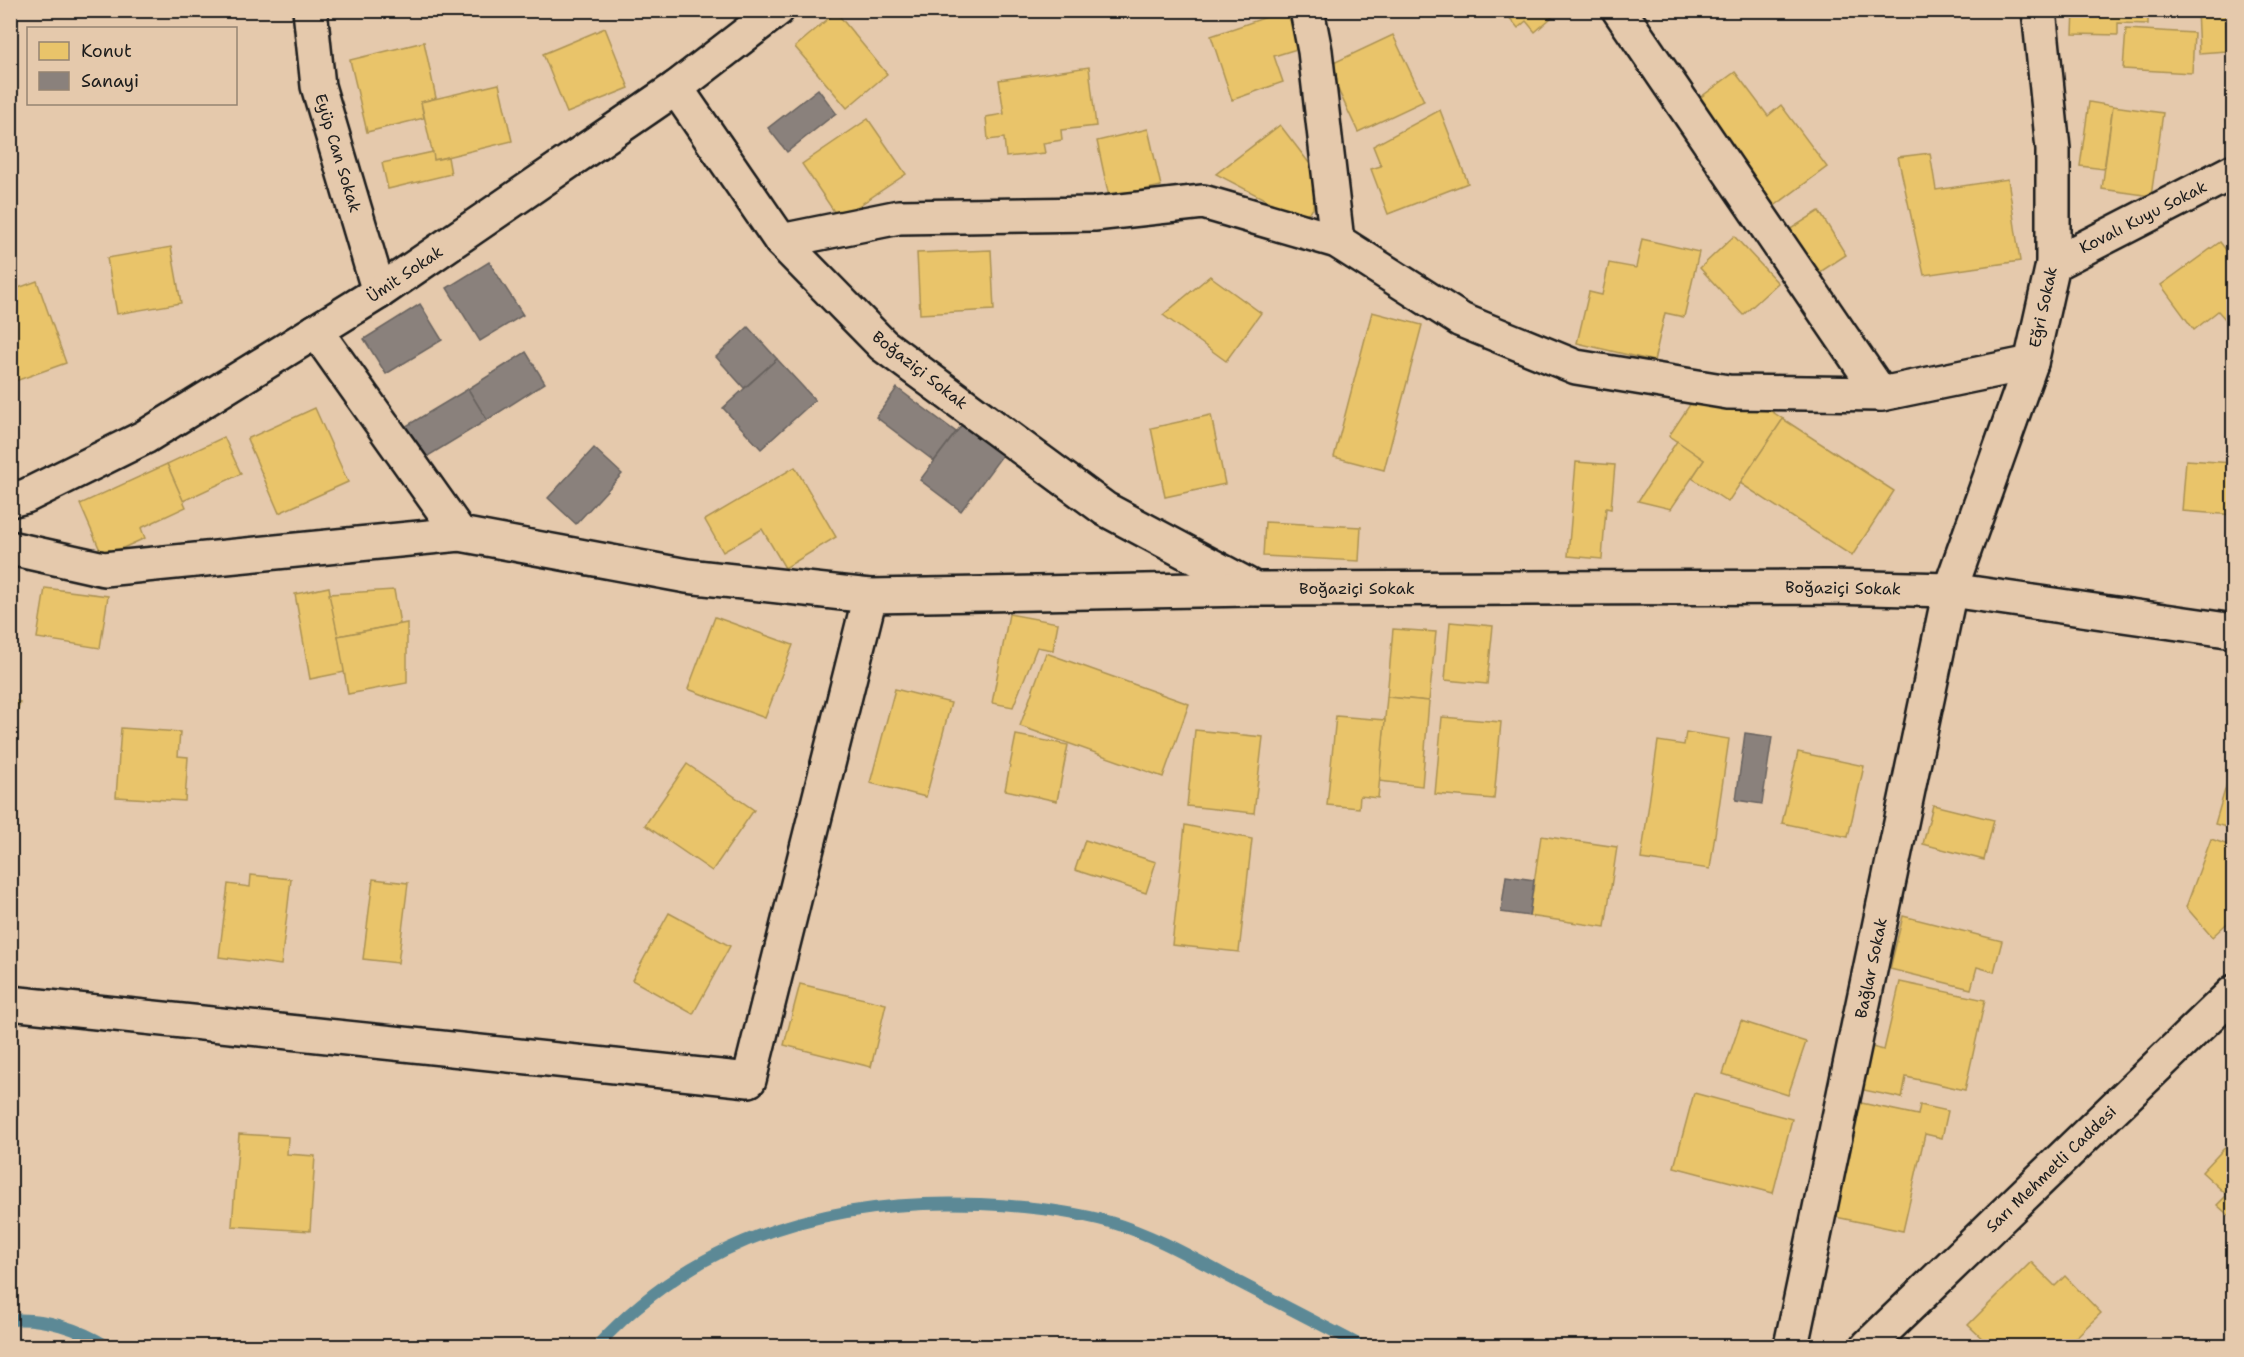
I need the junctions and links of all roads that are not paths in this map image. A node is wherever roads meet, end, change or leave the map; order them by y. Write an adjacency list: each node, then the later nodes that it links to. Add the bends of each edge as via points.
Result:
1 (310, 10): 11 (street, Eyüp Can Sokak, via 318,86)
2 (777, 10): 6 (street, Ümit Sokak)
3 (1306, 10): 9 (street, via 1315,51)
4 (1619, 10): 14 (street)
5 (2039, 10): 10 (street, Eğri Sokak, via 2053,149)
6 (676, 88): 8 (street, Boğaziçi Sokak); 11 (street, Ümit Sokak)
7 (2234, 171): 10 (street, Kovalı Kuyu Sokak)
8 (781, 241): 9 (street, via 899,217 1095,213 1203,202); 18 (street, Boğaziçi Sokak, via 883,345 1106,509)
9 (1337, 241): 14 (street, via 1461,320 1576,367 1728,392)
10 (2053, 264): 13 (street, Eğri Sokak)
11 (379, 292): 12 (street, Ümit Sokak)
12 (316, 332): 15 (street, Ümit Sokak, via 145,437 26,496); 16 (street)
13 (2031, 363): 14 (street); 19 (street, Eğri Sokak)
14 (1881, 394)
15 (10, 500)
16 (460, 534): 17 (street, via 104,569); 20 (street, via 687,576)
17 (10, 548)
18 (1255, 589): 19 (street, Boğaziçi Sokak); 20 (street)
19 (1950, 590): 21 (street, Boğaziçi Sokak); 24 (street, Bağlar Sokak)
20 (870, 596): 23 (street, via 749,1080)
21 (2234, 631)
22 (2234, 992): 25 (street, Sarı Mehmetli Caddesi)
23 (10, 1003)
24 (1791, 1347)
25 (1868, 1347)

